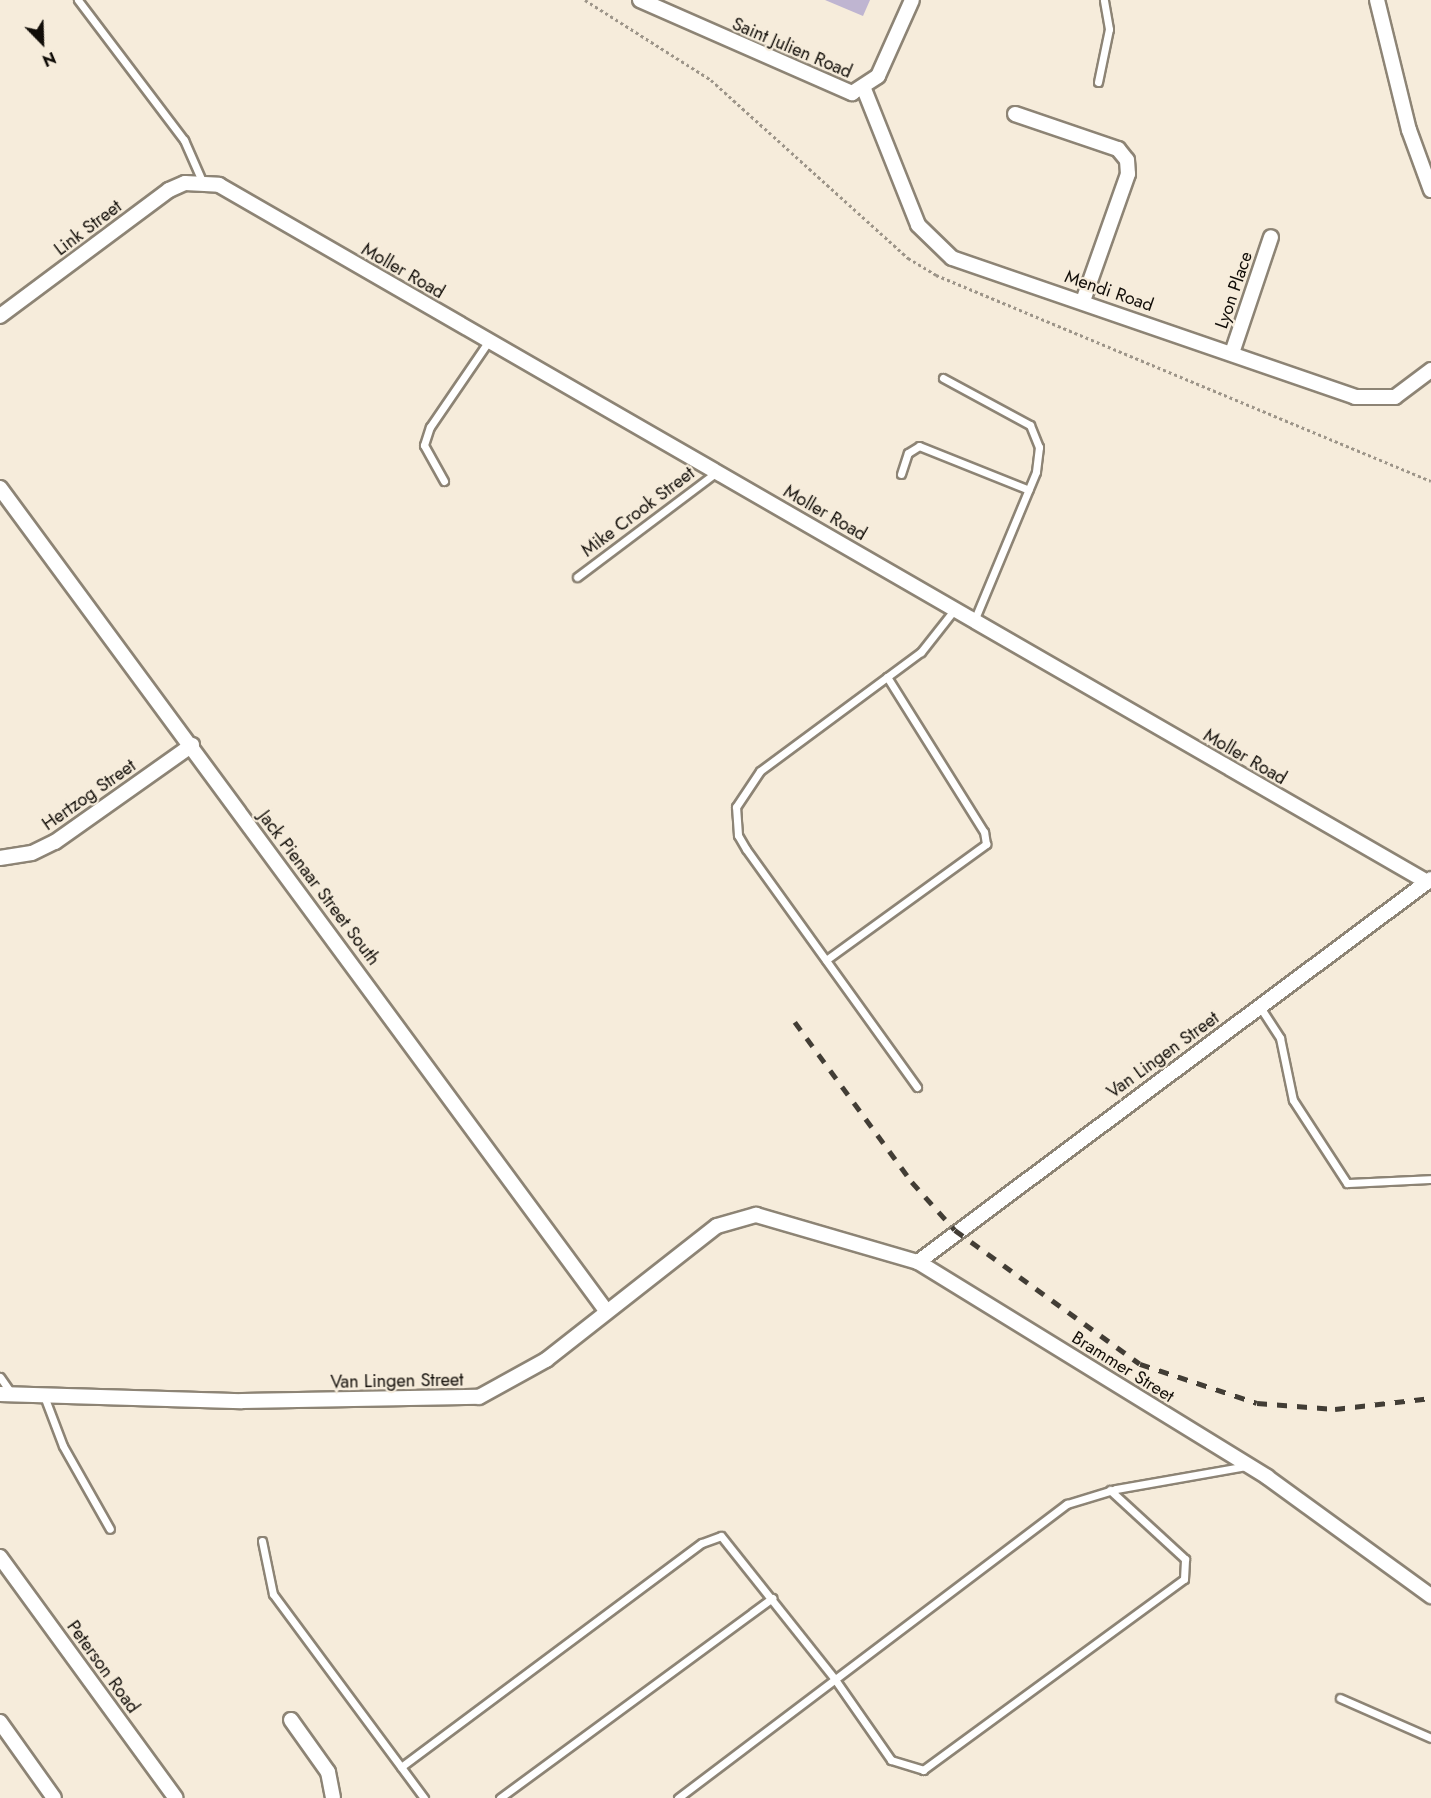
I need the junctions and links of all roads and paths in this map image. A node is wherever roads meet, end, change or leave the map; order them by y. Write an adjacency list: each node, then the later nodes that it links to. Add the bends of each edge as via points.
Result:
1 (78, 0): 9 (lane, via 184,140)
2 (640, 0): 7 (street, Saint Julien Road, via 841,92)
3 (912, 0): 7 (street, via 878,76)
4 (1104, 0): 6 (lane, via 1109,29)
5 (1377, 0): 10 (street, via 1409,130)
6 (1098, 82)
7 (864, 88): 12 (street, Mendi Road, via 918,225 933,244 952,258)
8 (1016, 114): 12 (street, via 1118,149 1127,160 1128,174)
9 (202, 181): 13 (street, Link Street, via 169,190); 14 (street, Moller Road, via 219,185)
10 (1431, 190)
11 (1271, 237): 15 (street, Lyon Place)
12 (1083, 301): 15 (street, Mendi Road)
13 (0, 316)
14 (488, 342): 18 (street, Moller Road); 20 (lane, via 430,427 424,445)
15 (1232, 353): 16 (street, Mendi Road, via 1375,401 1395,397)
16 (1431, 370)
17 (943, 378): 22 (lane, via 1036,432 1038,463)
18 (717, 472): 23 (lane, Mike Crook Street); 24 (street, Moller Road)
19 (901, 474): 22 (lane, via 908,453 920,446)
20 (444, 481)
21 (0, 488): 27 (street, Jack Pienaar Street South)
22 (1029, 490): 25 (lane)
23 (577, 577)
24 (954, 610): 25 (street, Moller Road); 26 (lane, via 931,643)
25 (974, 621): 29 (street, Moller Road)
26 (887, 677): 30 (lane, via 760,771 736,807 738,835); 30 (lane, via 984,832 986,844)
27 (192, 745): 28 (street, Hertzog Street, via 55,842 32,853); 36 (street, Jack Pienaar Street South)
28 (0, 858)
29 (1429, 880): 31 (street, Van Lingen Street)
30 (826, 960): 32 (lane)
31 (1260, 1007): 33 (lane, via 1280,1038 1293,1100 1342,1178 1355,1186); 35 (street, Van Lingen Street)
32 (917, 1087)
33 (1431, 1179)
34 (772, 1218): 35 (street, Brammer Street); 36 (street, Van Lingen Street, via 744,1216 717,1227)
35 (918, 1262): 40 (street, Brammer Street)
36 (607, 1312): 39 (street, Van Lingen Street, via 525,1374 479,1397 242,1401)
37 (0, 1377): 38 (lane)
38 (6, 1394): 39 (street, Van Lingen Street)
39 (44, 1396): 42 (lane, via 63,1446)
40 (1248, 1466): 41 (lane); 45 (street, Brammer Street)
41 (1110, 1491): 47 (lane, via 1052,1513); 47 (lane, via 1185,1558 1184,1579 933,1765 908,1769 891,1760)
42 (110, 1529)
43 (262, 1541): 52 (lane, via 273,1594)
44 (0, 1557): 54 (street, Peterson Road)
45 (1431, 1596)
46 (772, 1598): 47 (lane); 52 (lane, via 727,1538 716,1536); 57 (lane)
47 (834, 1678): 58 (lane)
48 (1340, 1698): 51 (lane)
49 (291, 1720): 55 (street, via 328,1772)
50 (0, 1722): 53 (street)
51 (1431, 1738)
52 (401, 1767): 56 (lane)
53 (54, 1798)
54 (176, 1798)
55 (333, 1798)
56 (423, 1798)
57 (500, 1798)
58 (678, 1798)

